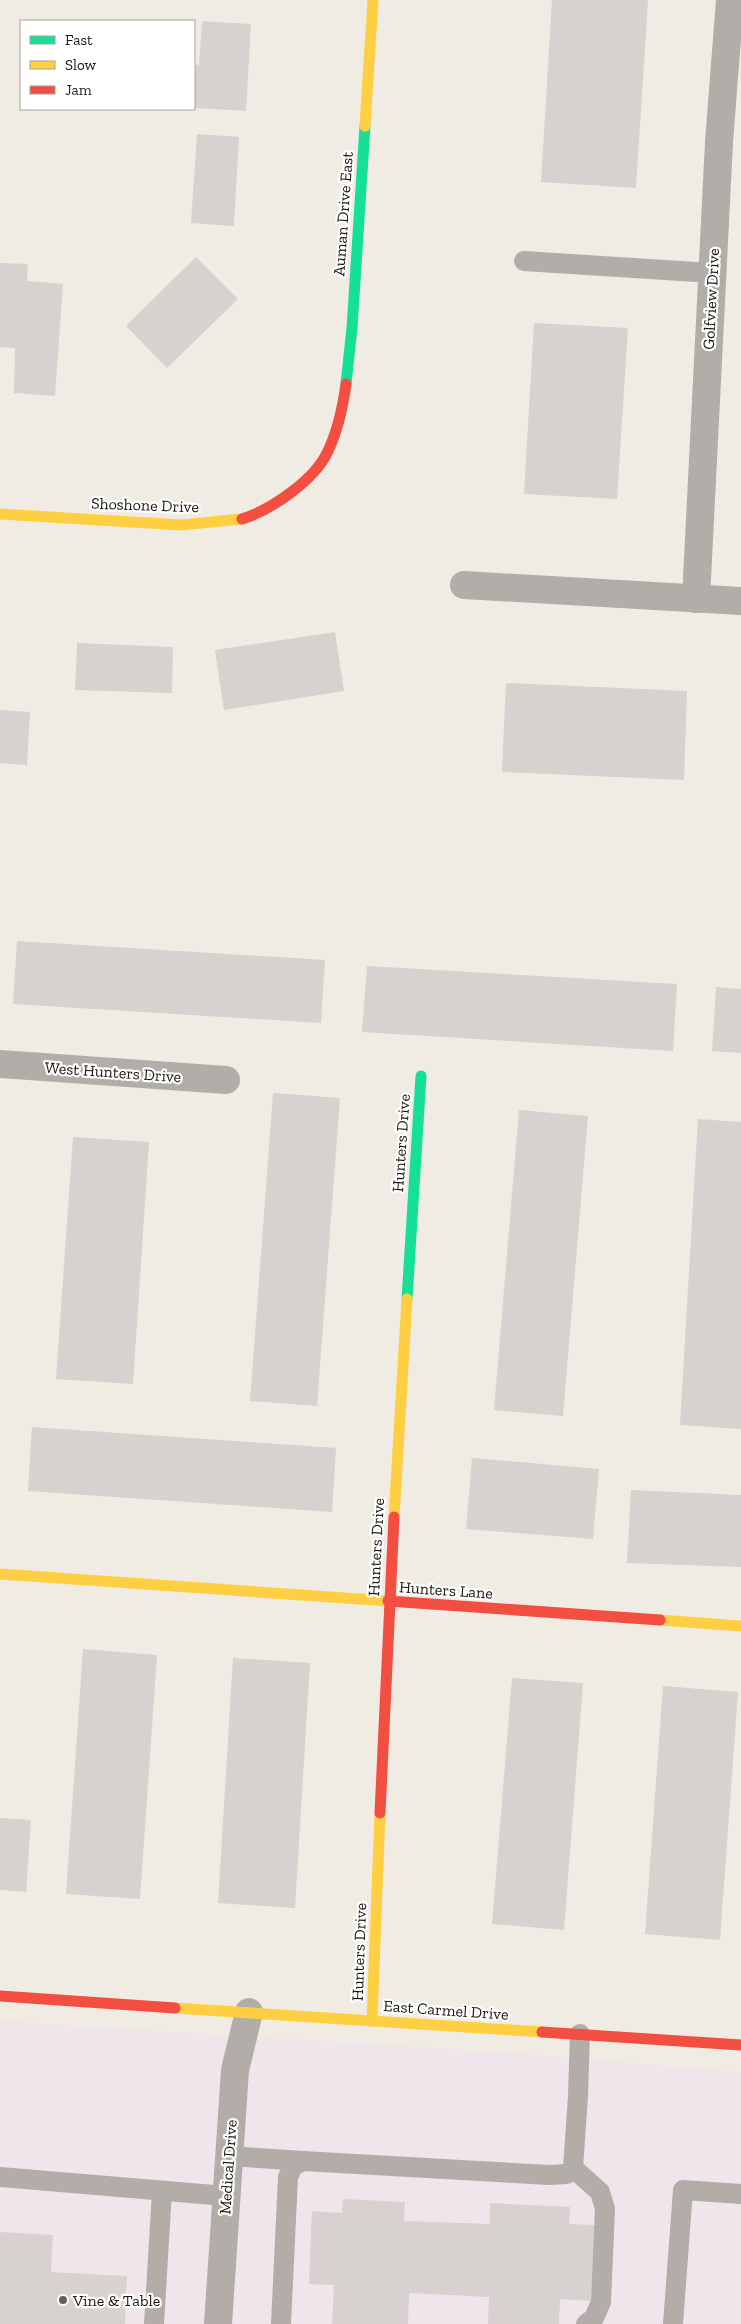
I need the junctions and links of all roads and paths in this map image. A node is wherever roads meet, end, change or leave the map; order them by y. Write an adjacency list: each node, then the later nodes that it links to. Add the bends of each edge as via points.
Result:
1 (374, 0): 5 (street, Auman Drive East, via 352,328 344,405)
2 (730, 0): 4 (street, Golfview Drive)
3 (524, 261): 4 (lane)
4 (712, 273): 8 (street, Golfview Drive)
5 (337, 428): 6 (street, Shoshone Drive, via 328,452 296,488 269,508 244,519 181,525)
6 (0, 514)
7 (464, 586): 8 (street)
8 (696, 599): 9 (street)
9 (741, 601)
10 (0, 1064): 12 (street, West Hunters Drive)
11 (421, 1076): 14 (street, Hunters Drive)
12 (226, 1080)
13 (0, 1574): 14 (street, Hunters Lane)
14 (389, 1603): 15 (street, Hunters Lane); 18 (street, Hunters Drive)
15 (741, 1626)
16 (0, 1996): 17 (street, East Carmel Drive)
17 (249, 2012): 18 (street, East Carmel Drive); 21 (street, Medical Drive, via 235,2070)
18 (372, 2021): 19 (street, East Carmel Drive)
19 (580, 2034): 20 (street, East Carmel Drive); 23 (lane)
20 (741, 2045)
21 (229, 2156): 22 (lane); 27 (street, Medical Drive)
22 (303, 2161): 23 (lane, via 549,2175 567,2174); 30 (lane, via 293,2166 288,2177)
23 (572, 2168): 31 (lane, via 600,2192 605,2209 602,2302 594,2318)
24 (0, 2177): 25 (lane)
25 (162, 2191): 27 (lane); 28 (lane)
26 (741, 2194): 32 (lane, via 683,2190)
27 (226, 2196): 29 (street, Medical Drive)
28 (154, 2324)
29 (218, 2324)
30 (281, 2324)
31 (586, 2324)
32 (673, 2324)

